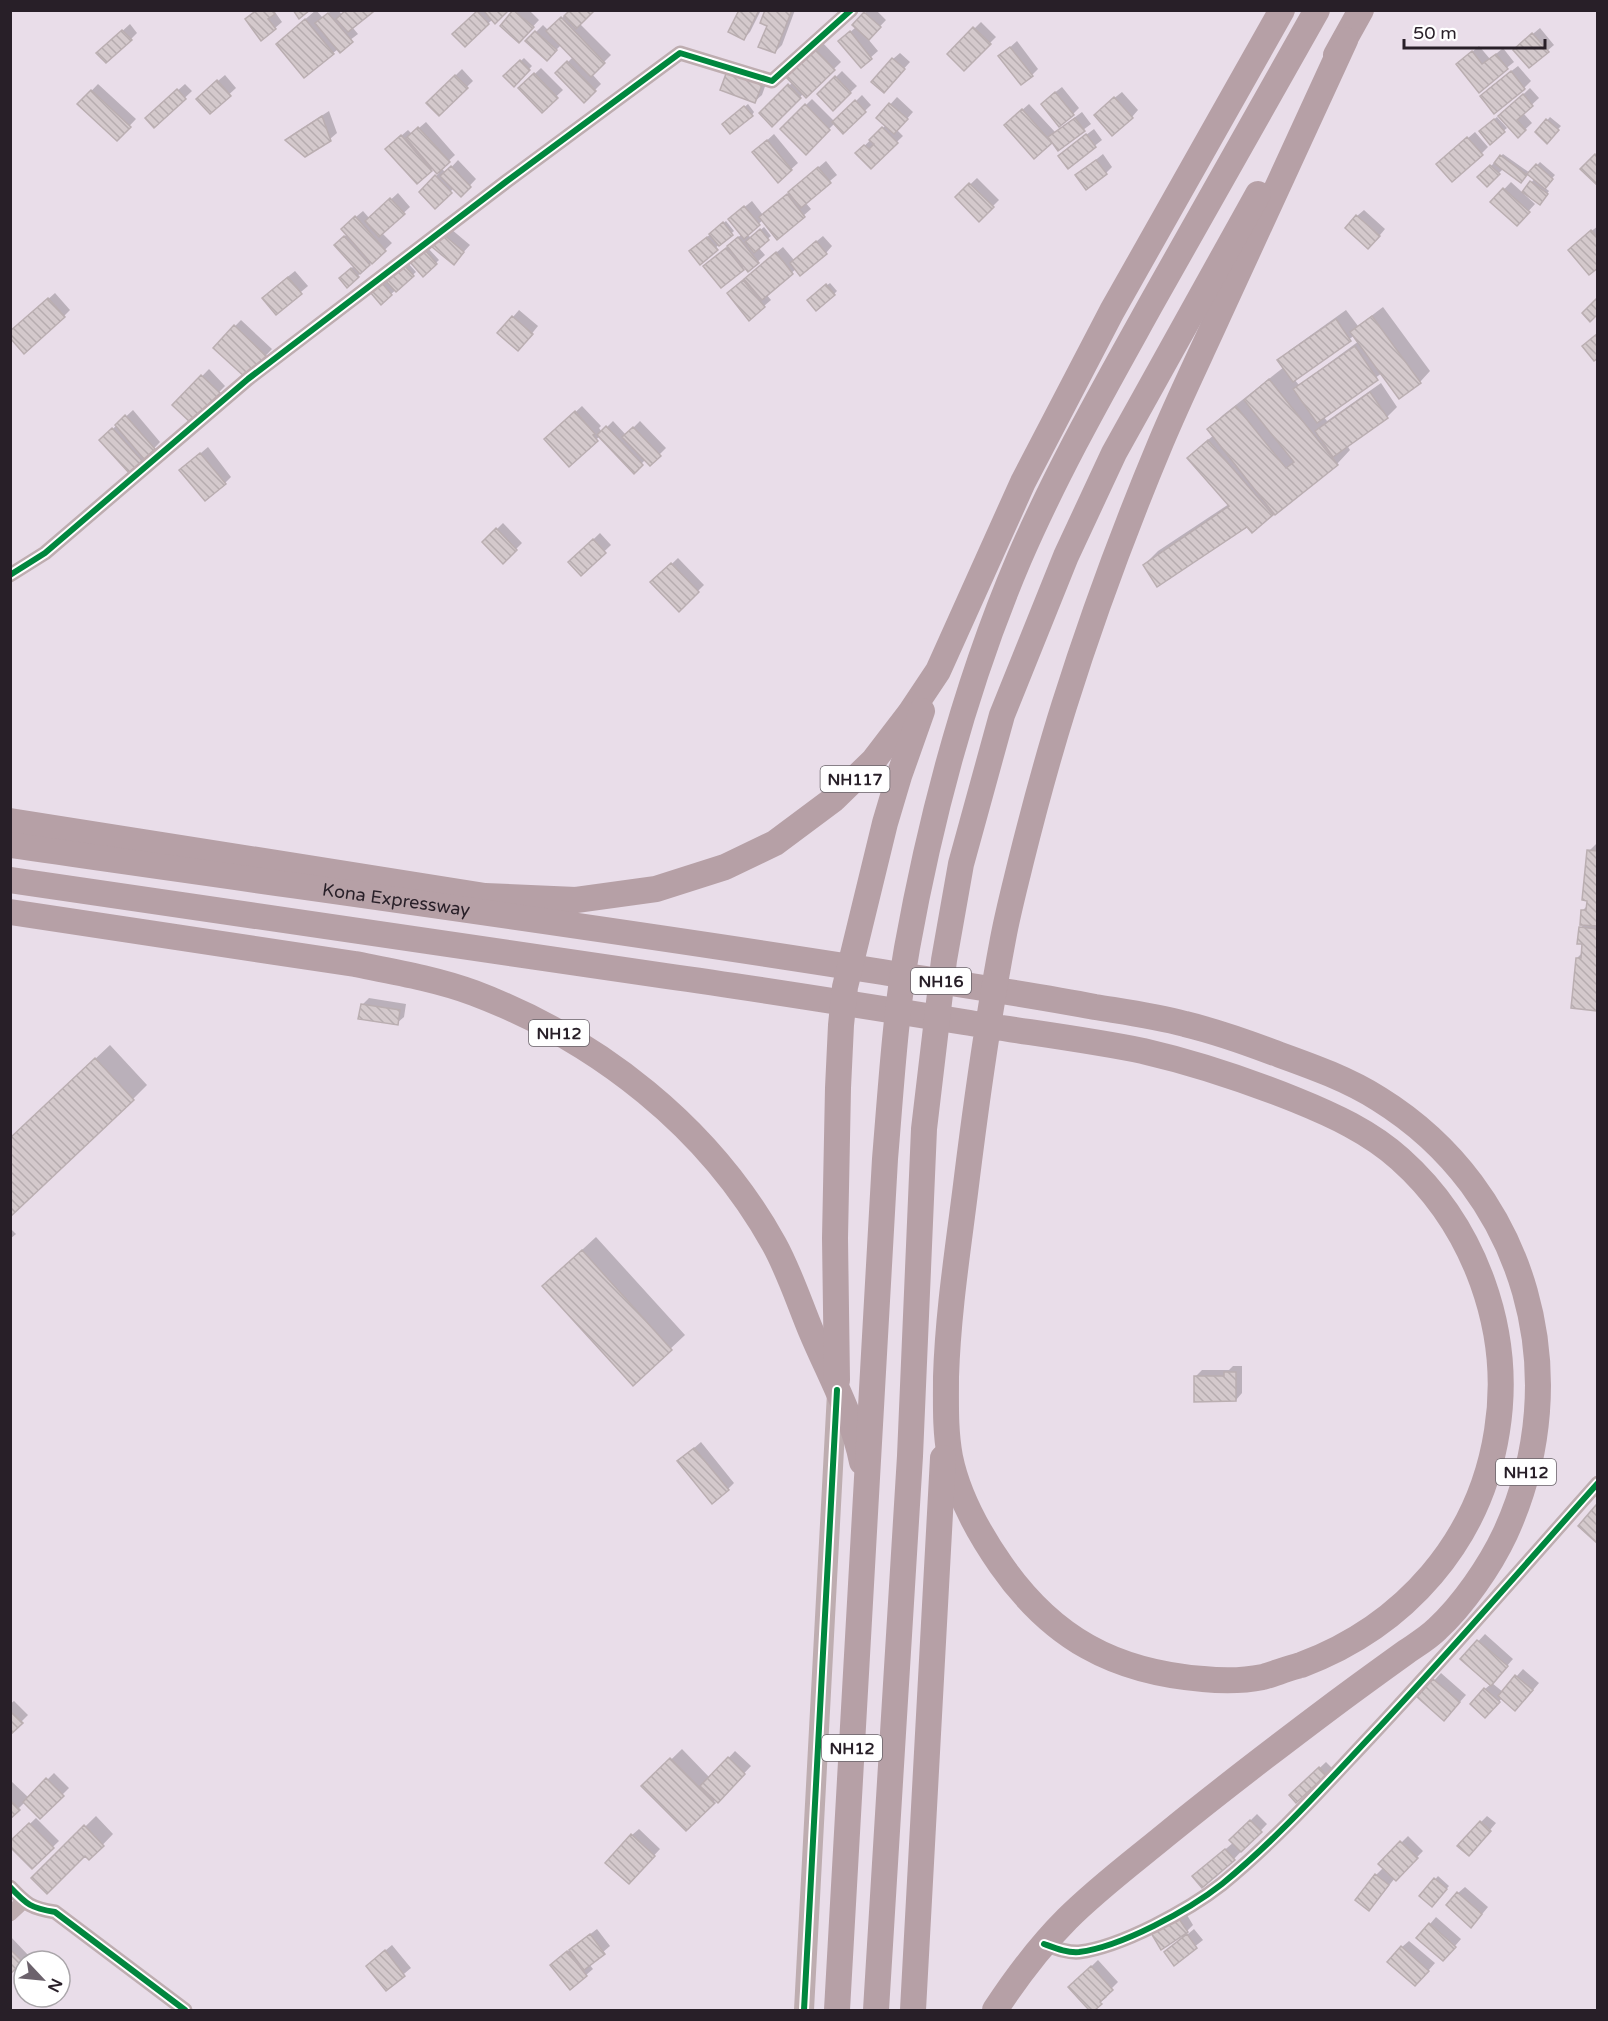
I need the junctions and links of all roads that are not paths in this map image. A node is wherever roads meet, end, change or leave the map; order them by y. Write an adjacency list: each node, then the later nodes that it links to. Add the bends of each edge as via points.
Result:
1 (851, 10): 6 (street, via 772,81 680,54 248,379 45,553)
2 (1282, 10): 7 (highway, NH117, via 1112,311 1023,482)
3 (1317, 10): 15 (highway, NH16, via 1064,465 1019,559 958,730 930,832 895,1031)
4 (1361, 10): 5 (highway, NH16)
5 (1345, 40): 13 (highway, via 1161,442 1100,600 1057,731 1004,929 979,1080 947,1344); 23 (highway, NH16, via 1114,453 1066,556 1002,714 961,864 944,960 924,1129 910,1455)
6 (10, 575)
7 (938, 671): 8 (highway, NH117, via 874,760 834,799 775,843 725,867 656,889 576,900 485,896); 12 (highway, via 888,813 845,987 838,1088)
8 (10, 821)
9 (10, 845): 19 (highway, Kona Expressway / NH12, via 780,956 1178,1022 1352,1083 1405,1116 1454,1161 1473,1185 1509,1247 1526,1289 1534,1332 1538,1410 1530,1460 1504,1536 1474,1584 1436,1630 1227,1785 1103,1886)
10 (10, 880): 13 (highway, Kona Expressway, via 772,992 1148,1053 1196,1065 1331,1114 1369,1135 1402,1161 1430,1190 1478,1266 1497,1336 1501,1405 1489,1470 1480,1496 1439,1566 1389,1618 1355,1640 1312,1661 1264,1677 1229,1681 1155,1673 1123,1665 1063,1631 1026,1597 990,1549 963,1499 951,1466)
11 (10, 912): 12 (highway, NH12, via 365,966 471,992 546,1025 628,1077 717,1160 774,1245)
12 (837, 1389): 15 (highway, NH12, via 861,1455); 21 (street)
13 (945, 1422): 24 (highway)
14 (1598, 1483): 19 (street, via 1298,1814 1222,1884 1153,1925 1099,1948 1061,1951)
15 (867, 1486): 22 (highway, NH12)
16 (10, 1887): 17 (street)
17 (24, 1901): 18 (street); 20 (street, via 35,1909 56,1912)
18 (10, 1914)
19 (1044, 1944): 25 (highway, NH12)
20 (185, 2010)
21 (804, 2010)
22 (837, 2010)
23 (876, 2010)
24 (913, 2010)
25 (995, 2010)

